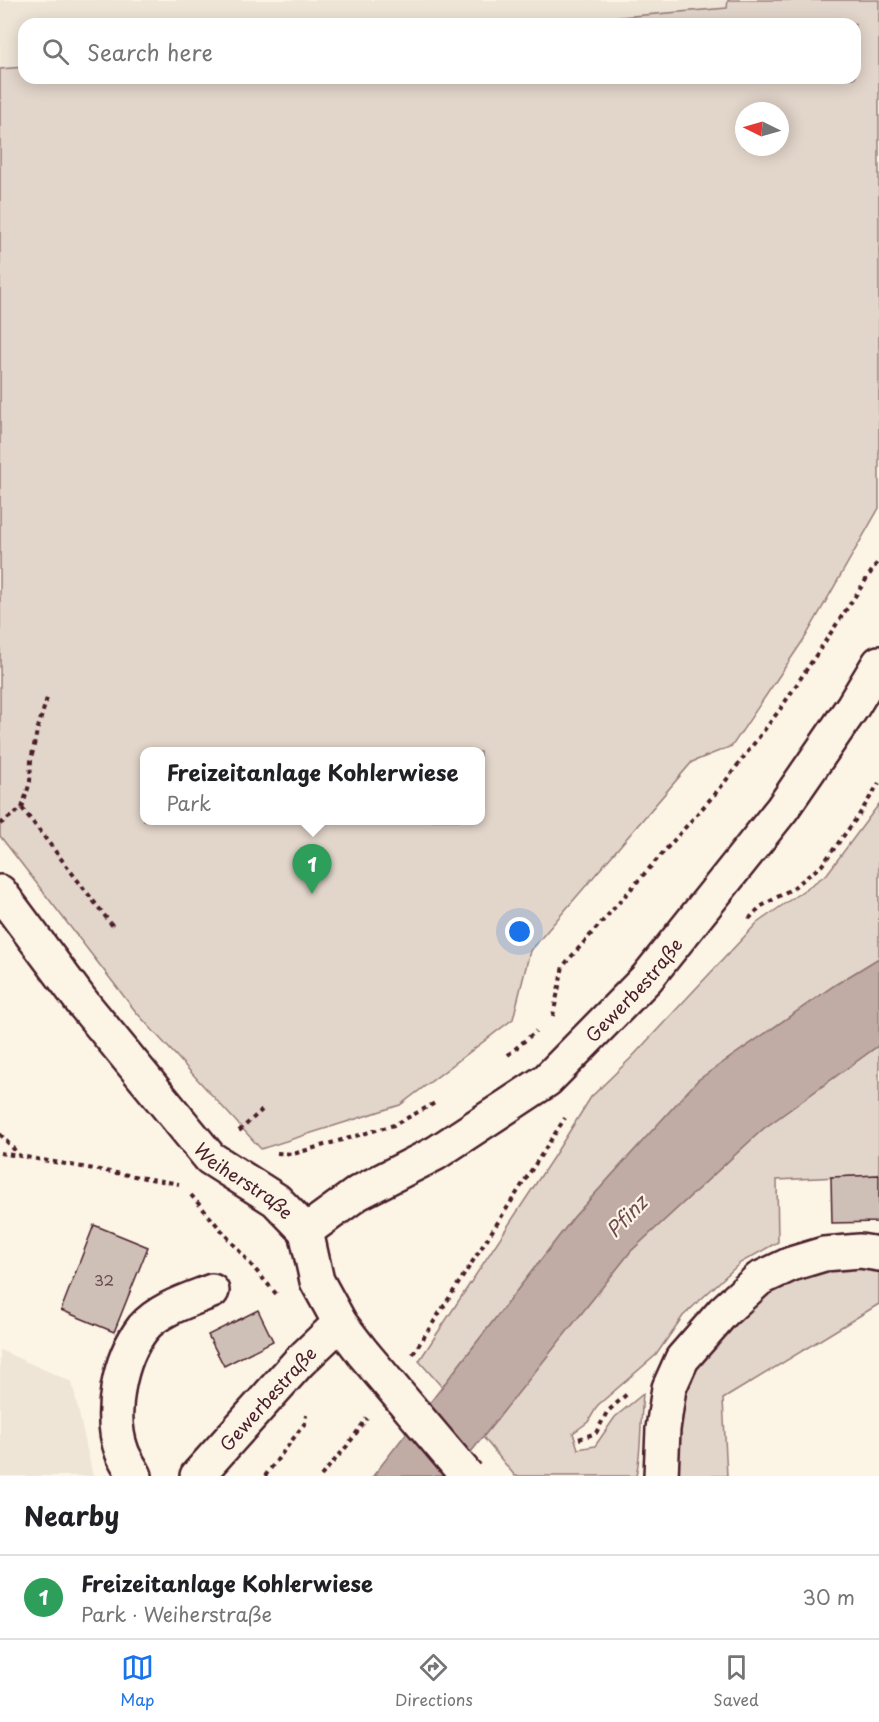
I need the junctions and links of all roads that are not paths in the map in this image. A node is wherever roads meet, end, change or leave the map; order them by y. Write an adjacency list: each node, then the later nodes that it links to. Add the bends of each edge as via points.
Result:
1 (879, 663): 3 (street, Gewerbestraße, via 853,706 752,847 647,978 547,1080 436,1153 358,1193)
2 (0, 892): 3 (street, Weiherstraße, via 82,1002 210,1158 276,1200)
3 (306, 1231): 6 (street, Weiherstraße)
4 (879, 1254): 10 (street, via 824,1254 791,1264 759,1280 723,1312 682,1359 669,1388)
5 (212, 1291): 7 (street, via 169,1309 144,1328 129,1353 117,1388 116,1424 122,1452)
6 (329, 1332): 8 (street, Gewerbestraße); 9 (street, Weiherstraße, bridge, via 363,1353)
7 (135, 1476)
8 (197, 1476)
9 (467, 1476)
10 (661, 1476)

